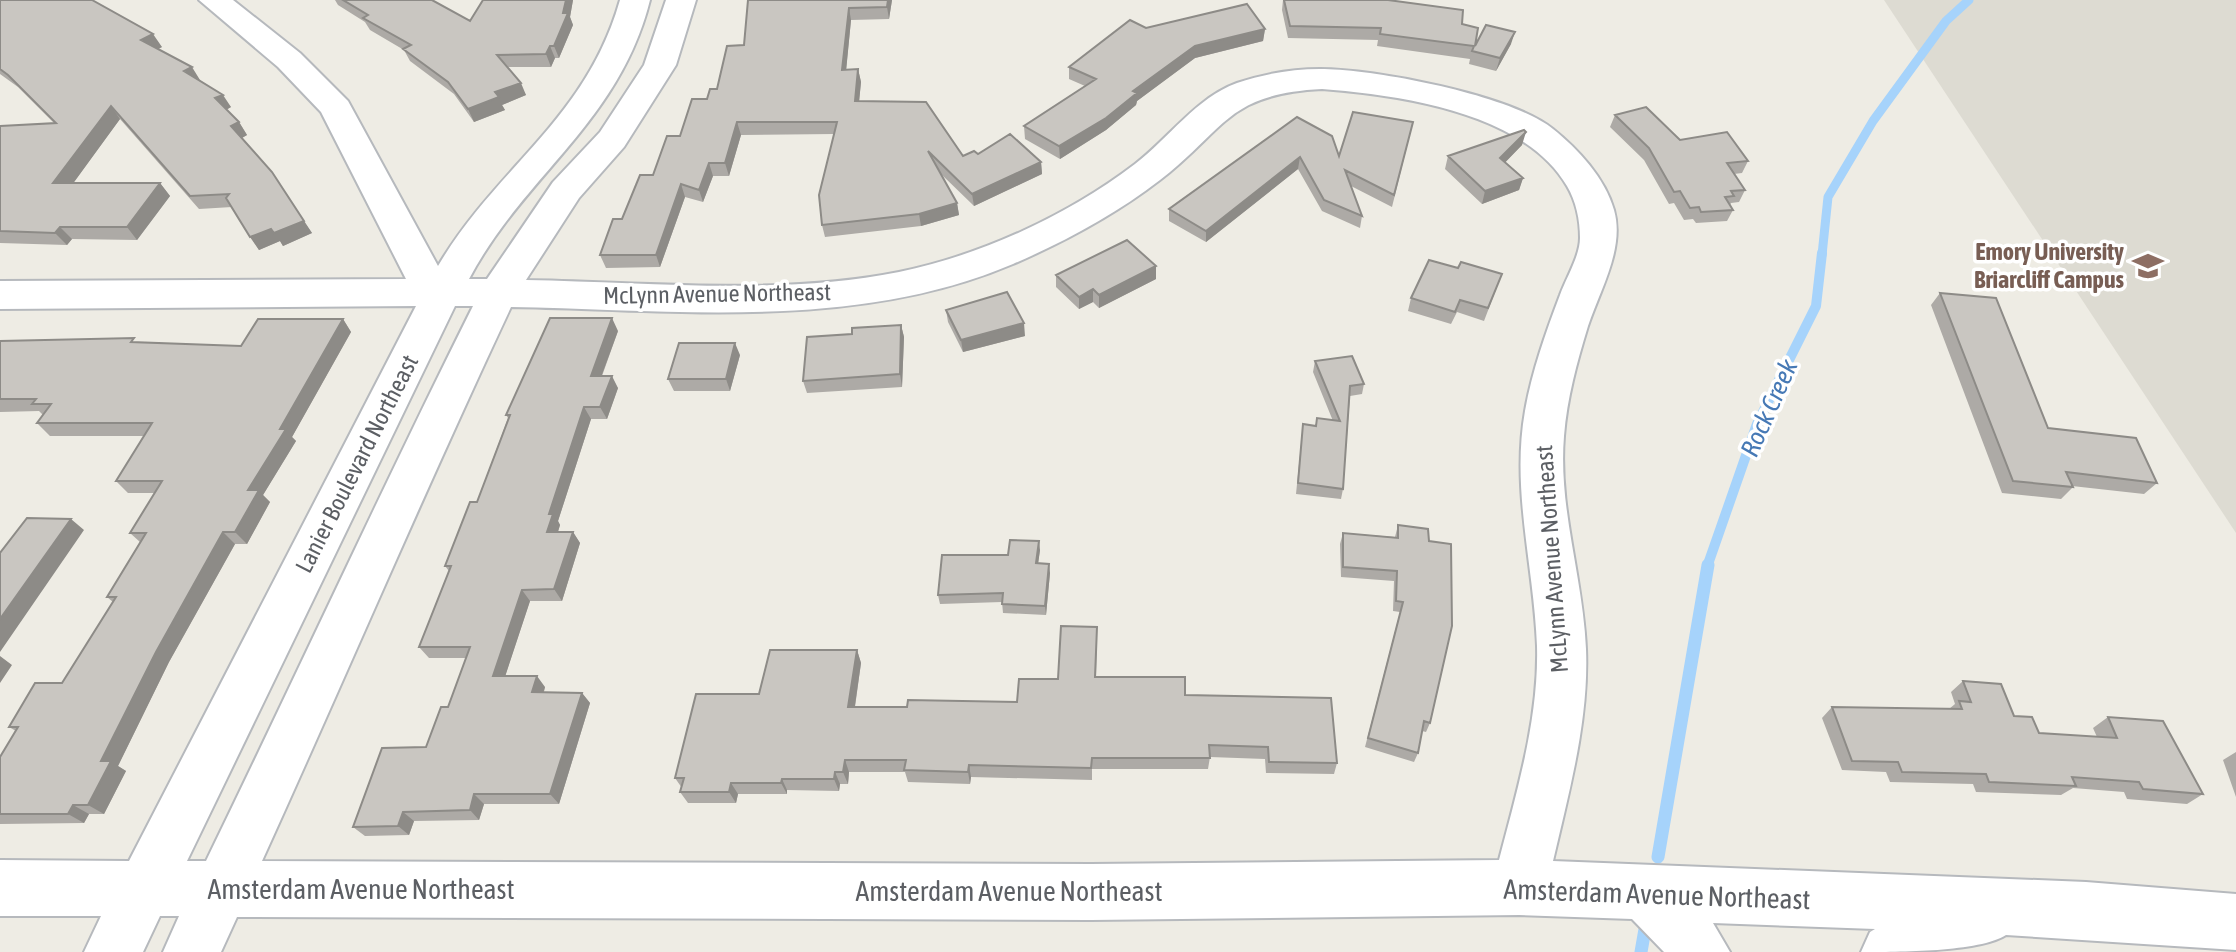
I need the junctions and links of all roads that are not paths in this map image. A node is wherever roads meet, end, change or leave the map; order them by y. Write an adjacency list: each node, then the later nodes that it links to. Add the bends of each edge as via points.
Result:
1 (214, 0): 6 (street, via 289,60 336,108)
2 (635, 0): 4 (street, Lanier Boulevard Northeast, via 630,33 593,94)
3 (681, 0): 5 (street, Lanier Boulevard Northeast, via 660,65 612,139)
4 (509, 196): 5 (street); 6 (street, Lanier Boulevard Northeast)
5 (555, 206): 7 (street, Lanier Boulevard Northeast)
6 (437, 293): 7 (street, McLynn Avenue Northeast); 8 (street, McLynn Avenue Northeast); 11 (street, Lanier Boulevard Northeast, via 432,318)
7 (498, 294): 9 (street, McLynn Avenue Northeast, via 794,298 932,277 997,256 1066,224 1148,172 1230,100 1282,81 1339,79 1445,99 1539,135 1582,179 1600,233 1544,420 1543,502 1561,678); 12 (street, Lanier Boulevard Northeast, via 396,504)
8 (0, 295)
9 (1519, 887): 12 (street, Amsterdam Avenue Northeast, via 1091,892); 13 (street, Amsterdam Avenue Northeast)
10 (0, 888): 11 (street, Amsterdam Avenue Northeast)
11 (143, 888): 12 (street, Amsterdam Avenue Northeast); 16 (street, Lanier Boulevard Northeast)
12 (224, 888): 17 (street, Lanier Boulevard Northeast)
13 (1643, 892): 14 (street, Amsterdam Avenue Northeast); 18 (street)
14 (2018, 909): 15 (street, Amsterdam Avenue Northeast); 19 (street, via 1942,929)
15 (2236, 922)
16 (113, 952)
17 (192, 952)
18 (1701, 952)
19 (1890, 952)

